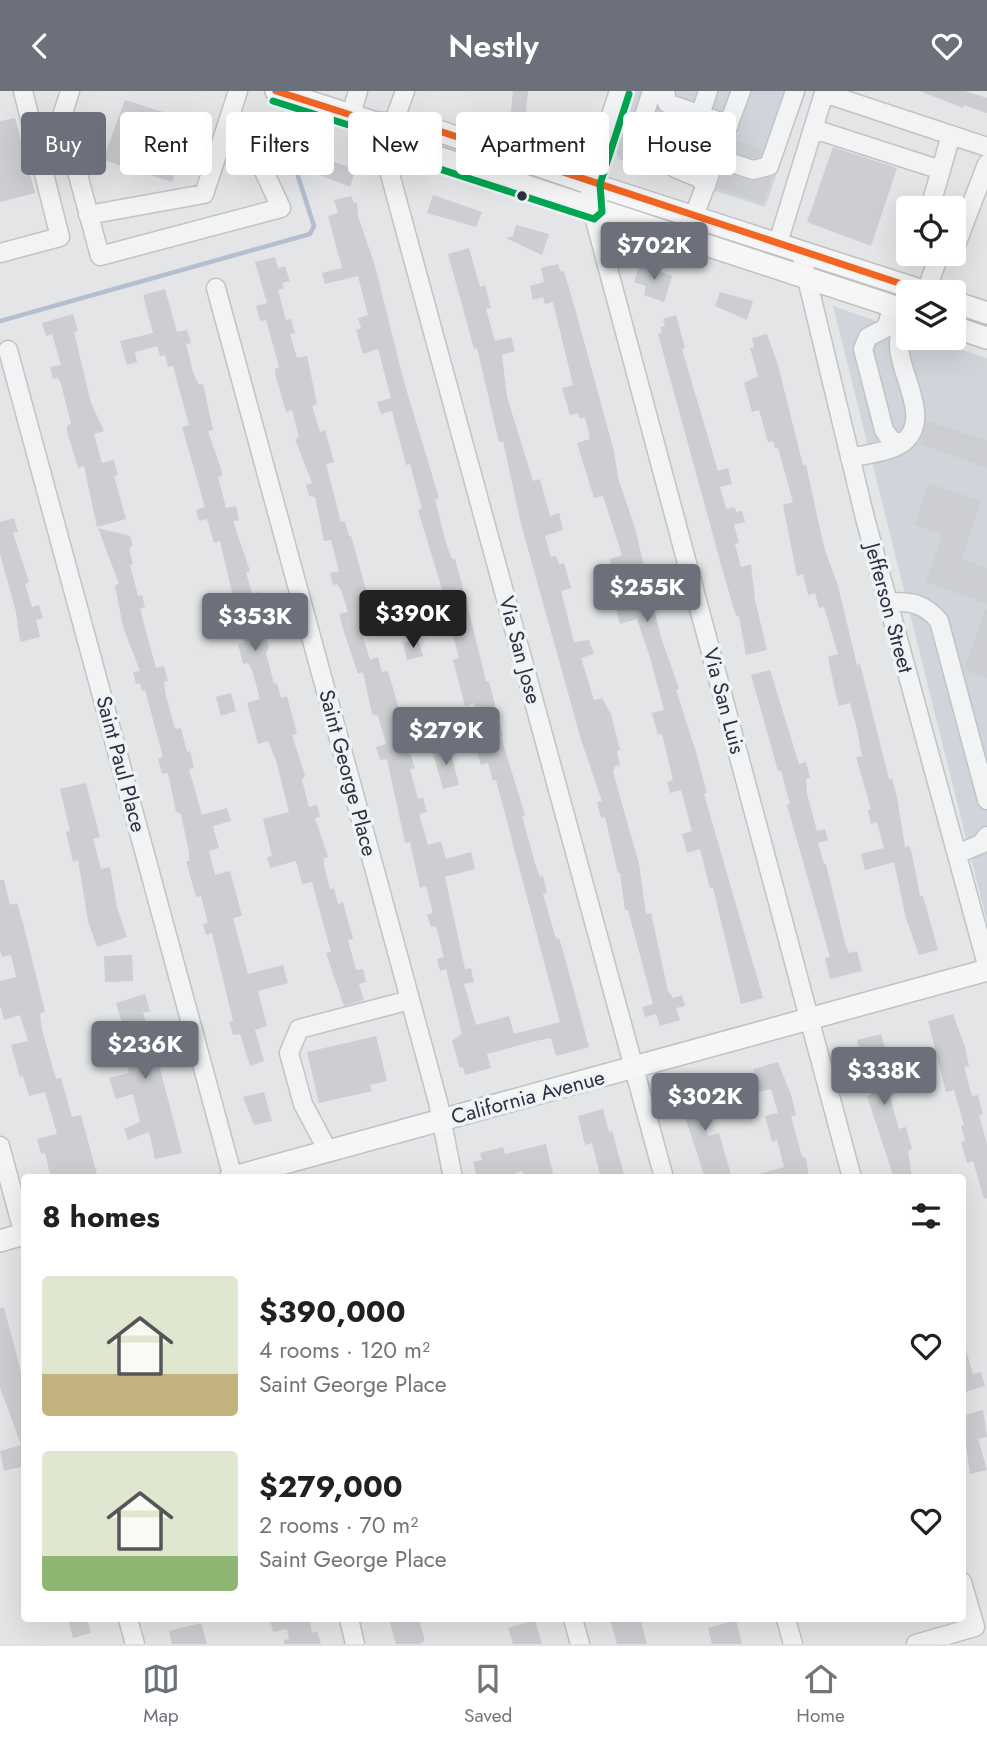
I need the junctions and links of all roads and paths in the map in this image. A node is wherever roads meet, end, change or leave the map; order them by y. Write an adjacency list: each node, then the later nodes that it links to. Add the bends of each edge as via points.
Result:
1 (23, 91): 39 (street, via 60,237)
2 (70, 91): 35 (street, via 62,116)
3 (238, 91): 22 (street)
4 (276, 91): 18 (main road)
5 (358, 91): 13 (street)
6 (405, 91): 14 (street)
7 (619, 91): 30 (street)
8 (652, 91): 31 (street, via 635,147 638,153)
9 (665, 91): 15 (street, via 667,103)
10 (708, 91): 16 (street)
11 (741, 91): 17 (street)
12 (796, 91): 25 (street, via 769,166 754,170)
13 (352, 112)
14 (391, 112)
15 (692, 112)
16 (701, 112)
17 (734, 112)
18 (348, 114)
19 (814, 129): 21 (street, via 824,93); 27 (street); 37 (street)
20 (442, 132): 30 (main road)
21 (951, 135): 23 (street); 27 (street)
22 (223, 137): 35 (street, via 204,194); 35 (street, via 252,145 281,208 100,256)
23 (987, 148)
24 (442, 159): 34 (main road)
25 (736, 164)
26 (987, 164): 33 (street)
27 (940, 170): 32 (street)
28 (398, 175): 63 (street, Via San Jose)
29 (710, 175): 31 (street)
30 (589, 183): 34 (street, Via San Luis); 36 (main road)
31 (706, 185): 36 (street)
32 (933, 196)
33 (966, 207)
34 (592, 209): 40 (main road); 62 (street, Via San Luis)
35 (88, 215)
36 (695, 216): 37 (main road)
37 (778, 243): 38 (main road)
38 (800, 250): 40 (street, Jefferson Street); 41 (main road)
39 (0, 253)
40 (806, 276): 43 (main road); 47 (street, Jefferson Street)
41 (896, 282)
42 (216, 288): 61 (street, Saint George Place)
43 (852, 292): 45 (main road); 47 (street, via 822,296)
44 (966, 306): 46 (main road)
45 (896, 307)
46 (987, 313)
47 (815, 314): 54 (street, Jefferson Street)
48 (896, 317): 53 (street, via 868,337 863,349 884,431)
49 (966, 331): 50 (main road)
50 (987, 338)
51 (8, 350): 67 (street, Saint Paul Place)
52 (899, 350): 53 (street, via 916,413 913,428)
53 (901, 443): 54 (street)
54 (850, 458): 55 (street, Jefferson Street)
55 (888, 603): 56 (street, via 917,604 939,621); 58 (street, Jefferson Street)
56 (987, 800)
57 (987, 836): 58 (street, via 981,844)
58 (957, 854): 59 (street, Jefferson Street)
59 (987, 965)
60 (987, 970): 62 (main road, California Avenue)
61 (410, 1000): 64 (street, Saint George Place); 66 (street, via 299,1029 289,1053 303,1104)
62 (809, 1021): 63 (main road, California Avenue); 71 (street, Via San Luis)
63 (634, 1069): 64 (main road, California Avenue); 70 (street, Via San Jose)
64 (440, 1119): 66 (main road, California Avenue); 69 (street, Saint George Place)
65 (0, 1146): 72 (street)
66 (328, 1151): 68 (main road, California Avenue)
67 (231, 1174)
68 (246, 1174)
69 (452, 1174)
70 (663, 1174)
71 (851, 1174)
72 (21, 1223)
73 (21, 1235): 74 (main road)
74 (0, 1241)
75 (966, 1595): 84 (street, via 975,1627)
76 (129, 1622): 80 (street)
77 (350, 1622): 81 (street)
78 (574, 1622): 82 (street)
79 (787, 1622): 83 (street)
80 (135, 1644)
81 (355, 1644)
82 (580, 1644)
83 (793, 1644)
84 (916, 1644)

